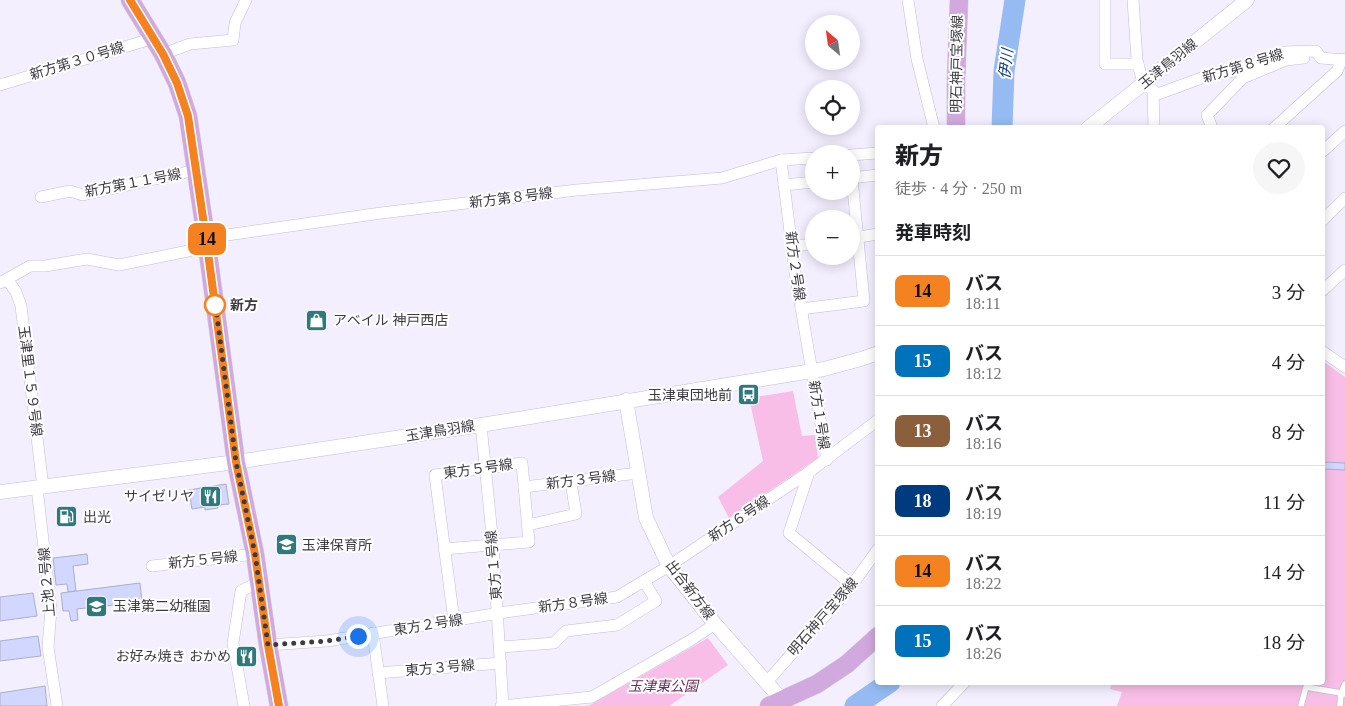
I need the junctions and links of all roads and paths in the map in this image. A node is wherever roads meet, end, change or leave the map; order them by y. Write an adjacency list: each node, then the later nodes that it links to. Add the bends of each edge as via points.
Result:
1 (130, 0): 8 (main road)
2 (246, 0): 9 (street, via 235,23 233,40 190,44)
3 (908, 0): 15 (street, via 916,59)
4 (959, 0): 16 (main road, 明石神戸宝塚線)
5 (1105, 0): 12 (street, via 1105,64)
6 (1133, 0): 12 (street)
7 (1247, 0): 14 (street, 玉津鳥羽線)
8 (154, 38): 9 (main road); 13 (street, 新方第３０号線)
9 (163, 54): 27 (main road, via 188,116)
10 (1321, 58): 11 (street, 新方第８号線); 14 (street, 新方第８号線, via 1316,52 1283,52 1158,94); 19 (street, via 1286,60 1243,78 1207,115)
11 (1344, 59): 20 (street, via 1337,71)
12 (1138, 64): 14 (street)
13 (0, 84)
14 (1148, 87): 17 (street, 玉津鳥羽線); 18 (street)
15 (933, 125)
16 (956, 125)
17 (1092, 125)
18 (1154, 125)
19 (1211, 125)
20 (1277, 125)
21 (1345, 131): 22 (street)
22 (1325, 149)
23 (875, 153): 24 (street)
24 (860, 154)
25 (805, 159): 26 (street, 新方第８号線)
26 (781, 160): 31 (street, 新方２号線); 37 (street, 新方第８号線, via 722,178 577,190 381,213)
27 (196, 170): 32 (street, 新方第１１号線, via 83,195 70,191); 37 (main road)
28 (875, 175): 29 (street)
29 (860, 177)
30 (805, 183): 31 (street)
31 (784, 185): 39 (street, 新方２号線)
32 (41, 197)
33 (1345, 198): 34 (street)
34 (1325, 218)
35 (875, 235): 36 (street)
36 (860, 237)
37 (207, 243): 42 (street, 新方第８号線, via 119,265 87,259 30,266); 53 (main road)
38 (805, 245): 39 (street)
39 (792, 246): 44 (street, 新方２号線)
40 (859, 265): 44 (street, via 864,301)
41 (1345, 270): 43 (street)
42 (4, 281): 58 (street, 玉津里１５９号線, via 16,292 21,306)
43 (1325, 288)
44 (802, 309): 48 (street, 新方２号線)
45 (1325, 353): 47 (street)
46 (875, 354): 48 (street, 玉津鳥羽線)
47 (1345, 367)
48 (812, 371): 49 (street, 玉津鳥羽線); 52 (street, 新方１号線)
49 (626, 400): 51 (street, 玉津鳥羽線); 56 (street, 出合新方線)
50 (875, 422): 52 (street, 新方６号線)
51 (481, 425): 53 (street, 玉津鳥羽線); 54 (street, 東方１号線)
52 (827, 460): 55 (street, 新方６号線)
53 (236, 462): 58 (street, 玉津鳥羽線); 65 (main road)
54 (485, 467): 59 (street, 東方５号線, via 522,463); 62 (street, 東方１号線); 63 (street, 東方５号線, via 435,475)
55 (809, 472): 67 (street, 新方６号線); 70 (street, via 789,533)
56 (638, 473): 57 (street, 新方３号線); 67 (street, 出合新方線, via 646,518)
57 (570, 482): 59 (street, 新方３号線); 61 (street, via 576,514)
58 (40, 487): 60 (street, 玉津鳥羽線); 85 (street, 上池２号線, via 51,610 48,647)
59 (524, 487): 61 (street, 東方５号線)
60 (0, 492)
61 (528, 525): 62 (street, 東方５号線, via 529,542)
62 (493, 546): 63 (street, 東方５号線); 71 (street, 東方１号線)
63 (444, 549): 72 (street, 東方５号線)
64 (875, 553): 70 (street, 明石神戸宝塚線)
65 (255, 554): 66 (street, 新方５号線); 69 (main road)
66 (152, 566)
67 (669, 566): 68 (street, 新方８号線); 73 (street, 出合新方線)
68 (644, 581): 71 (street, 新方８号線, via 617,597); 77 (street, via 656,601 617,625 566,631 554,642)
69 (259, 582): 76 (main road); 86 (street, via 241,591 233,643)
70 (852, 585): 80 (street, 明石神戸宝塚線)
71 (498, 614): 72 (street, 東方２号線); 77 (street, 東方１号線)
72 (454, 621): 74 (street, 東方２号線)
73 (715, 624): 80 (street, 出合新方線); 89 (street, via 592,697)
74 (373, 633): 76 (street, 東方２号線, via 327,641); 79 (street)
75 (875, 639): 84 (main road, via 847,664 817,684)
76 (268, 645): 87 (main road)
77 (500, 647): 78 (street, 東方１号線)
78 (501, 663): 79 (street, 東方３号線); 89 (street, 東方１号線)
79 (378, 673): 88 (street)
80 (766, 683): 84 (street, 出合新方線)
81 (1345, 684): 83 (lane)
82 (962, 685): 90 (street)
83 (1343, 693): 91 (lane, via 1306,687); 92 (lane)
84 (776, 703)
85 (57, 706)
86 (244, 706)
87 (278, 706)
88 (383, 706)
89 (503, 706)
90 (942, 706)
91 (1300, 706)
92 (1340, 706)

